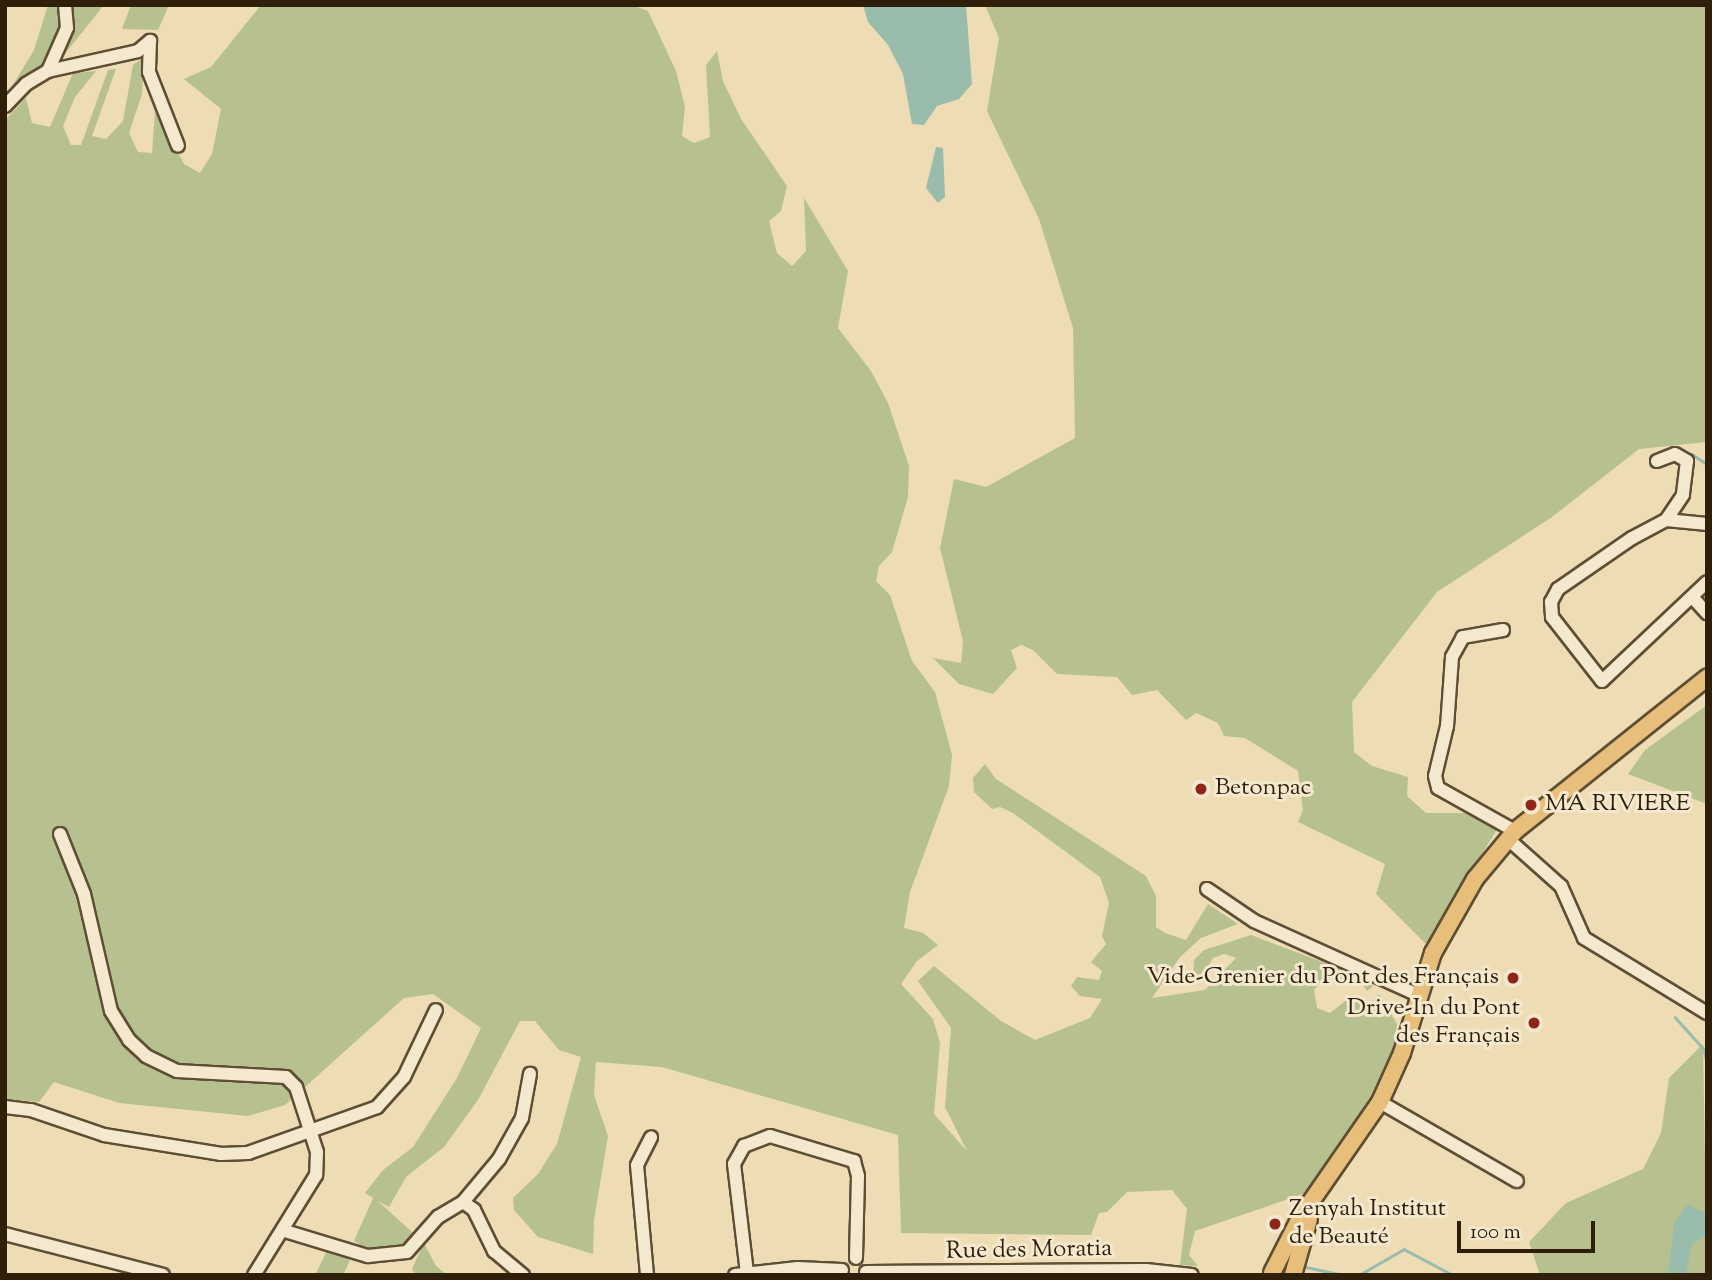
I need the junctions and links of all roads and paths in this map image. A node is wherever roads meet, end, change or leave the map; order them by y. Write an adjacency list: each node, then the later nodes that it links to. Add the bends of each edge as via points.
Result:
1 (65, 5): 2 (street, via 67,28)
2 (48, 71): 3 (street, via 26,84); 4 (street, via 138,51 150,41 149,72)
3 (5, 106)
4 (178, 145)
5 (1657, 461): 6 (street, via 1675,454 1687,461 1682,495)
6 (1666, 520): 7 (street); 9 (street, via 1558,589 1551,602 1552,617 1602,681)
7 (1707, 524)
8 (1707, 582): 9 (street)
9 (1693, 598): 10 (street)
10 (1707, 613)
11 (1503, 630): 14 (street, via 1463,637 1452,657 1447,726 1435,776 1438,788)
12 (1707, 678): 14 (main road)
13 (60, 834): 22 (street, via 84,894 111,1011 129,1040 146,1056 177,1071 286,1077 296,1087)
14 (1512, 838): 16 (main road, via 1475,879 1445,929); 18 (street, via 1561,886 1584,938)
15 (1207, 890): 16 (street, via 1254,921)
16 (1420, 996): 20 (main road)
17 (436, 1010): 22 (street, via 390,1096 362,1114)
18 (1707, 1013)
19 (530, 1074): 26 (street, via 522,1118 512,1138)
20 (1380, 1102): 24 (street); 25 (main road)
21 (5, 1107): 22 (street, via 31,1110 91,1132 221,1154 248,1153)
22 (311, 1127): 27 (street, via 316,1175)
23 (651, 1137): 39 (street, via 637,1165)
24 (1517, 1181)
25 (1322, 1184): 35 (main road); 41 (main road)
26 (463, 1202): 27 (street, via 438,1217 411,1249 397,1255 368,1256); 38 (street, via 474,1210 494,1251)
27 (285, 1231): 37 (street)
28 (5, 1234): 36 (street)
29 (856, 1258): 30 (street, via 846,1261); 31 (street, Rue des Moratia); 32 (street, via 858,1176 854,1161 770,1136 744,1146 734,1164)
30 (843, 1273): 32 (street, via 797,1268)
31 (865, 1273): 33 (street, Rue des Moratia)
32 (741, 1274)
33 (974, 1274): 34 (street, Rue des Moratia)
34 (1042, 1274): 40 (street, Rue des Moratia, via 1146,1270)
35 (1270, 1274): 41 (main road)
36 (163, 1275)
37 (254, 1275)
38 (523, 1275)
39 (647, 1275)
40 (1192, 1275)
41 (1292, 1275)

